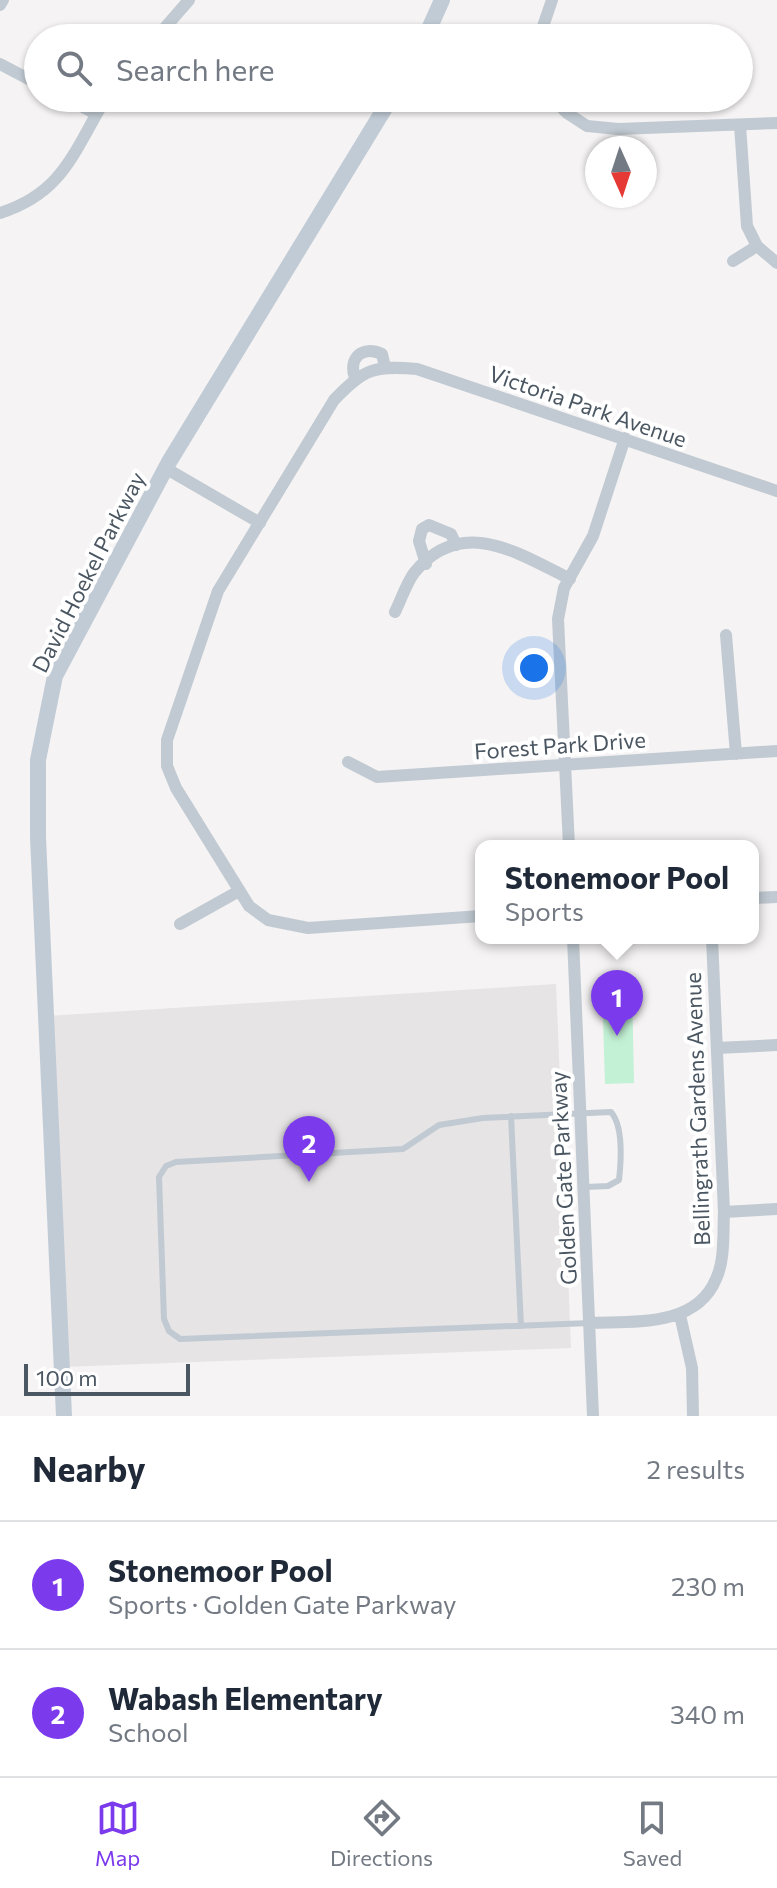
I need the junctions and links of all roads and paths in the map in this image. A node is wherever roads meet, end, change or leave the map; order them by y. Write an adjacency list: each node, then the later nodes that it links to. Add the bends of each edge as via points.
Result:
1 (189, 0): 4 (street)
2 (442, 0): 5 (main road)
3 (552, 0): 6 (street)
4 (168, 24)
5 (431, 24)
6 (544, 24)
7 (0, 64): 8 (street)
8 (24, 77)
9 (92, 112): 12 (street)
10 (382, 112): 22 (main road, David Hoekel Parkway)
11 (566, 112): 14 (street, via 587,126 618,129)
12 (96, 114): 15 (street, via 60,177 38,195)
13 (777, 123): 14 (street)
14 (740, 125): 16 (street, via 747,226)
15 (0, 213)
16 (757, 246): 17 (street); 18 (street)
17 (733, 261)
18 (777, 263)
19 (385, 367): 20 (street, Victoria Park Avenue); 20 (street, Victoria Park Avenue, via 382,354 363,351 354,358); 21 (street, Victoria Park Avenue, via 417,369)
20 (355, 378): 24 (street, Victoria Park Avenue, via 334,400)
21 (625, 438): 23 (street, Victoria Park Avenue); 27 (street, via 593,536)
22 (167, 469): 24 (street); 50 (main road, David Hoekel Parkway, via 55,676 38,760)
23 (777, 491)
24 (260, 523): 35 (street, Victoria Park Avenue, via 218,591 167,740 167,766 176,788)
25 (456, 545): 26 (street); 26 (street, via 451,534 429,525 422,529 419,541); 27 (street, via 488,542)
26 (426, 564): 28 (street, via 414,574)
27 (570, 579): 33 (street, via 558,619)
28 (395, 612)
29 (726, 635): 31 (street)
30 (777, 751): 31 (street, Forest Park Drive)
31 (736, 754): 33 (street, Forest Park Drive)
32 (348, 762): 33 (street, Forest Park Drive, via 377,777)
33 (565, 764): 34 (street)
34 (569, 840)
35 (239, 891): 36 (street, Victoria Park Avenue, via 268,920 308,928); 37 (street)
36 (475, 916)
37 (180, 924)
38 (573, 944): 42 (street, Golden Gate Parkway)
39 (712, 944): 41 (street, Bellingrath Gardens Avenue)
40 (777, 1045): 41 (street)
41 (717, 1048): 46 (street, Bellingrath Gardens Avenue)
42 (580, 1113): 43 (lane); 44 (street, Golden Gate Parkway); 44 (lane, via 611,1112 618,1129 619,1180)
43 (511, 1116): 49 (lane); 49 (lane, via 439,1125 403,1149 166,1166 159,1177 164,1319 169,1331 192,1341)
44 (584, 1187): 48 (street, Golden Gate Parkway)
45 (777, 1209): 46 (street)
46 (724, 1212): 47 (street, Bellingrath Gardens Avenue, via 716,1280 703,1299)
47 (680, 1315): 48 (street); 52 (street, via 692,1368)
48 (590, 1323): 49 (lane); 51 (street, Golden Gate Parkway)
49 (521, 1326)
50 (64, 1416)
51 (593, 1416)
52 (693, 1416)

